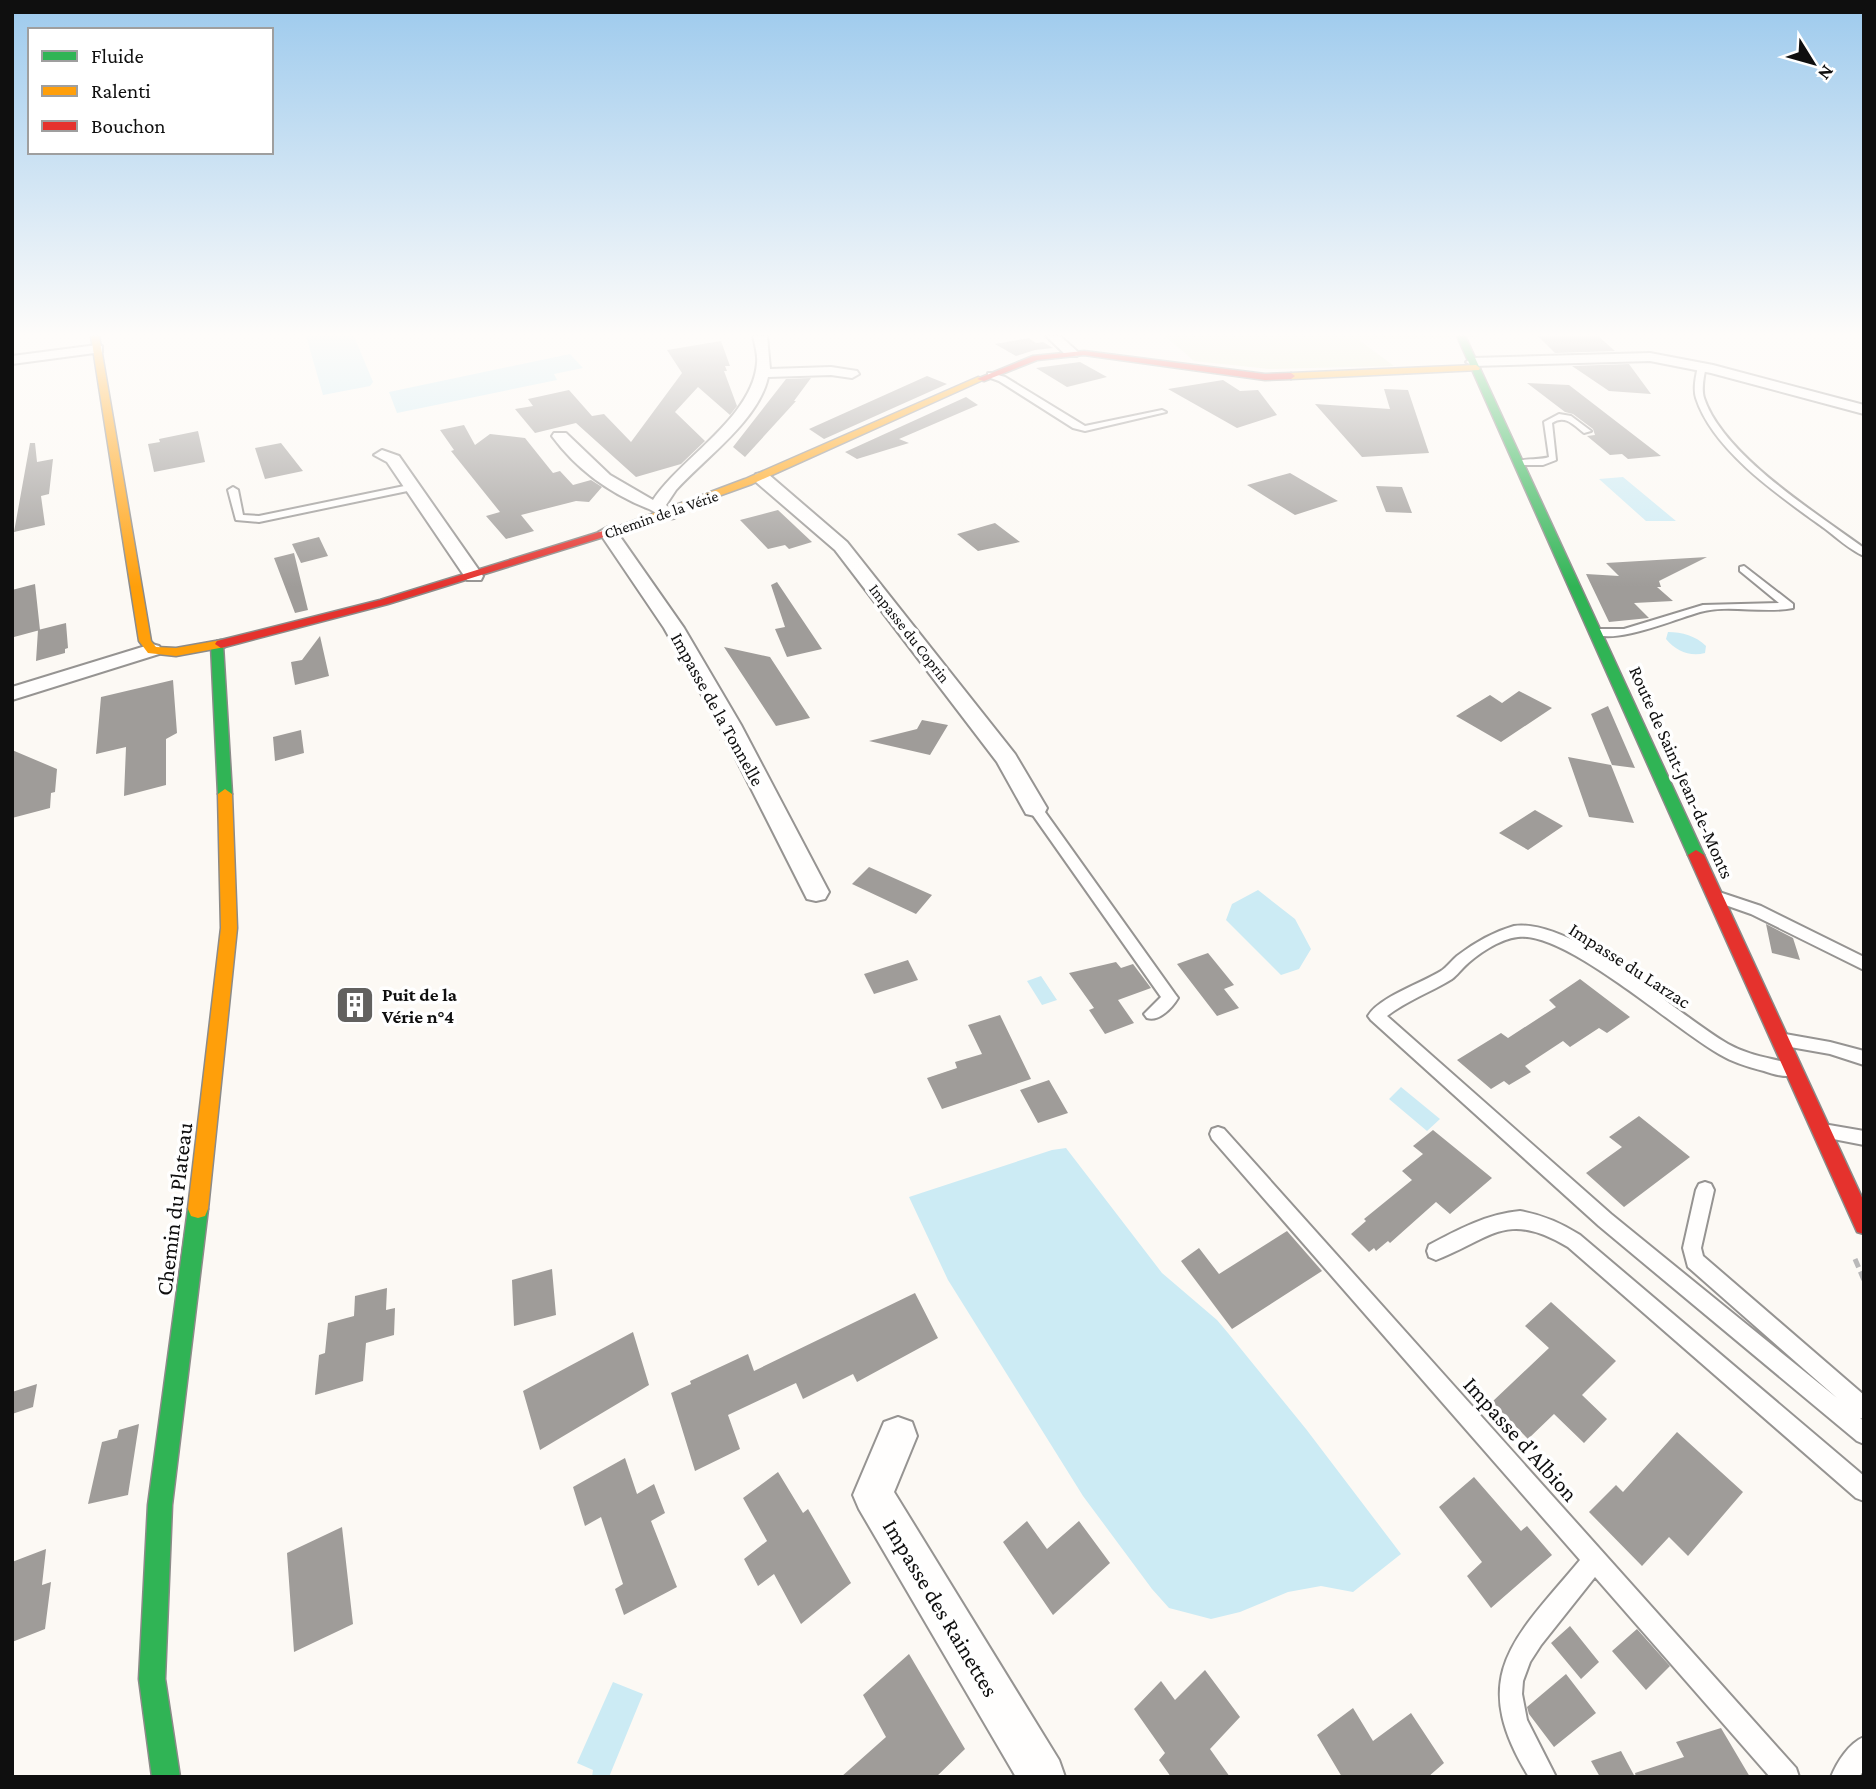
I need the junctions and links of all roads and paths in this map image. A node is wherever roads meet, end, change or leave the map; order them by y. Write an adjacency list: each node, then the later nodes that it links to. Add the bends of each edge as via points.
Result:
1 (109, 419): 25 (street, via 145,641)
2 (738, 419): 18 (street, via 664,491)
3 (892, 419): 15 (street, Chemin de la Vérie)
4 (1066, 419): 5 (lane, via 1085,429)
5 (1128, 419)
6 (1499, 419): 14 (street, Route de Saint-Jean-de-Monts)
7 (1510, 419): 14 (lane, via 1516,432)
8 (1551, 419): 14 (lane, via 1553,458 1543,462)
9 (1572, 419): 11 (lane)
10 (1712, 419): 20 (lane, via 1721,435 1771,482)
11 (1587, 431)
12 (560, 436): 18 (street, via 630,496)
13 (382, 455): 16 (street, via 393,459)
14 (1515, 456): 23 (street, Route de Saint-Jean-de-Monts)
15 (762, 478): 18 (street, Chemin de la Vérie); 27 (street, Impasse du Coprin, via 841,546 1007,759)
16 (414, 487): 17 (lane, via 260,519 239,517); 22 (street)
17 (233, 491)
18 (662, 510): 19 (street, Chemin de la Vérie)
19 (608, 532): 22 (street, Chemin de la Vérie); 28 (street, Impasse de la Tonnelle, via 688,652)
20 (1864, 553)
21 (1744, 569): 23 (lane, via 1789,606 1703,608 1625,632)
22 (474, 576): 24 (street, Chemin de la Vérie)
23 (1595, 632): 29 (street, Route de Saint-Jean-de-Monts)
24 (217, 645): 25 (street, Chemin de la Vérie, via 176,652); 47 (street, Chemin du Plateau, via 229,928 160,1505 152,1679)
25 (152, 650): 26 (street)
26 (12, 694)
27 (1035, 808): 31 (lane, via 1170,998)
28 (816, 892)
29 (1714, 895): 30 (lane, via 1756,910); 32 (street, Route de Saint-Jean-de-Monts)
30 (1864, 964)
31 (1152, 1014)
32 (1780, 1040): 33 (lane); 34 (street, Route de Saint-Jean-de-Monts)
33 (1864, 1058)
34 (1794, 1071): 35 (street, Route de Saint-Jean-de-Monts); 42 (lane, Impasse du Larzac, via 1761,1065 1725,1050 1569,944 1527,931 1510,932 1488,943 1450,973 1376,1016 1605,1220)
35 (1821, 1131): 37 (lane); 39 (street, Route de Saint-Jean-de-Monts)
36 (1218, 1134): 45 (lane, Impasse d'Albion)
37 (1864, 1138)
38 (1705, 1189): 41 (lane, via 1692,1248 1695,1261)
39 (1864, 1226)
40 (1436, 1251): 44 (lane, via 1483,1225 1512,1219 1555,1228)
41 (1864, 1409)
42 (1864, 1434)
43 (898, 1436): 48 (street, Impasse des Rainettes, via 873,1495)
44 (1864, 1490)
45 (1594, 1562): 49 (lane, via 1530,1640 1511,1679 1512,1711 1526,1751); 50 (lane, Impasse d'Albion)
46 (1864, 1749): 51 (lane)
47 (166, 1777)
48 (1042, 1777)
49 (1545, 1777)
50 (1787, 1777)
51 (1843, 1777)

